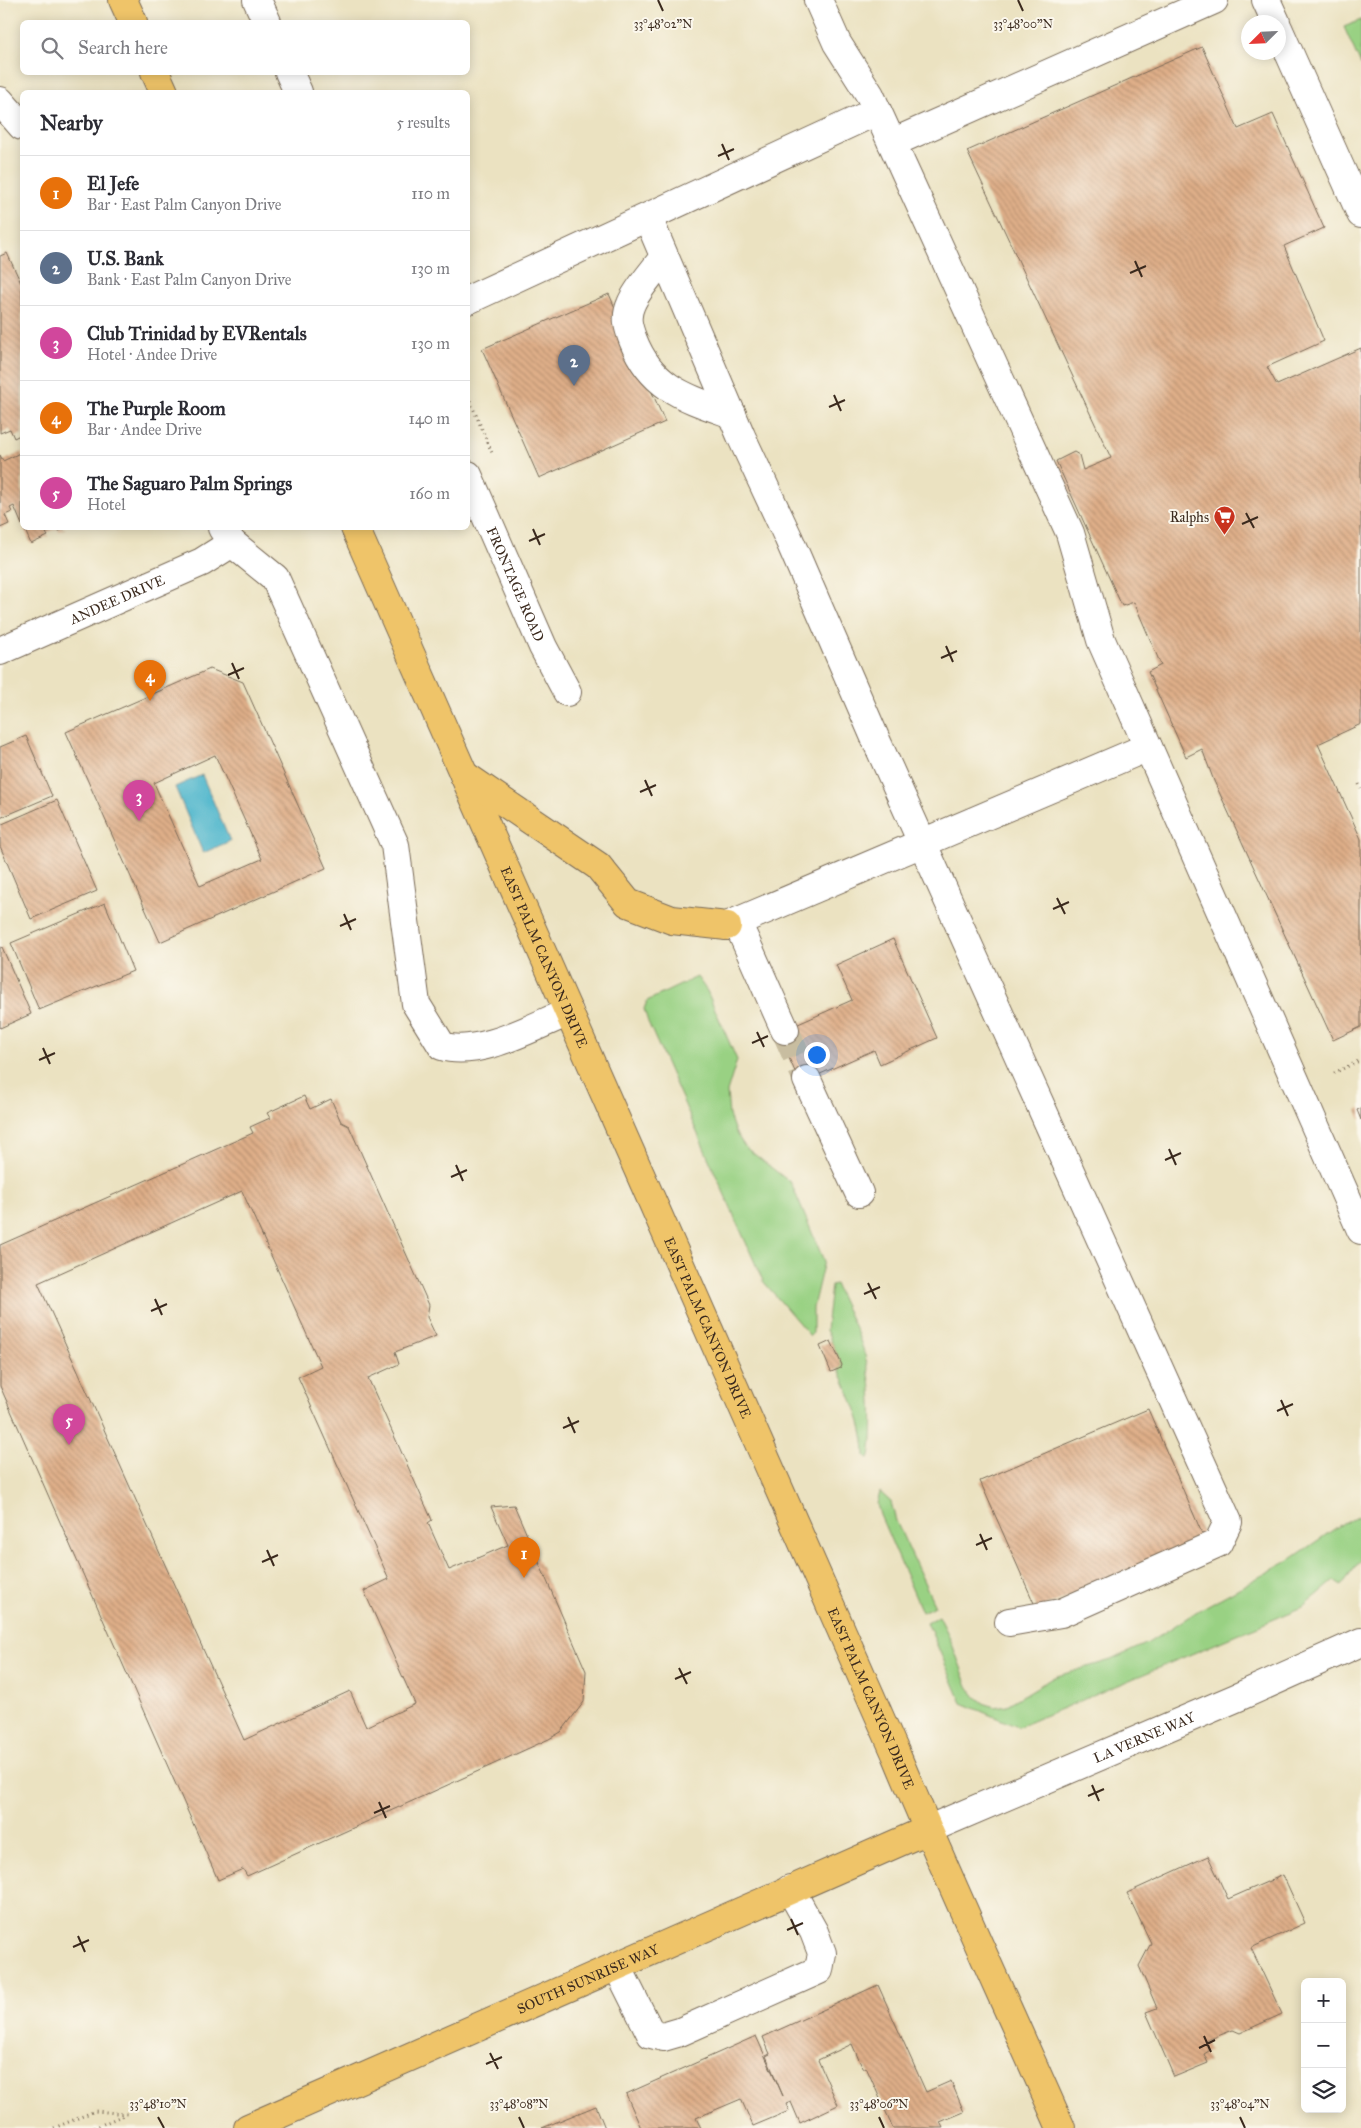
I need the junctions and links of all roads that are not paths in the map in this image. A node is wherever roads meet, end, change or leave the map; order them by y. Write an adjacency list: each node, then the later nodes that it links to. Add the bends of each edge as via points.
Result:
1 (123, 0): 7 (main road)
2 (257, 0): 8 (street)
3 (818, 0): 15 (street, via 837,43)
4 (1214, 0): 17 (street)
5 (1266, 0): 6 (street)
6 (1273, 15)
7 (132, 20)
8 (266, 20)
9 (1286, 46): 18 (street)
10 (156, 75): 12 (main road)
11 (290, 75): 13 (street)
12 (163, 90)
13 (297, 90)
14 (0, 101): 16 (street)
15 (877, 111): 17 (street); 19 (street)
16 (20, 124)
17 (892, 143): 28 (street, via 1070,533 1101,640)
18 (1361, 214)
19 (648, 218): 20 (street); 21 (street)
20 (664, 257): 22 (street); 22 (street, via 631,303 626,323 639,357 656,377 684,397)
21 (470, 299)
22 (732, 414): 30 (street)
23 (470, 480): 27 (street, FRONTAGE ROAD, via 543,647)
24 (356, 530): 29 (main road, EAST PALM CANYON DRIVE)
25 (227, 535): 26 (street, ANDEE DRIVE, via 202,562); 32 (street, via 275,578 395,845 416,1004 442,1046 455,1050 484,1046)
26 (0, 651)
27 (567, 692)
28 (1148, 747): 30 (street); 36 (street)
29 (464, 775): 31 (main road, via 598,866 628,902 672,920); 32 (main road, EAST PALM CANYON DRIVE)
30 (922, 843): 31 (street); 37 (street, via 1228,1522 1218,1543 1061,1613)
31 (732, 924): 33 (street)
32 (569, 1012): 39 (main road, EAST PALM CANYON DRIVE)
33 (785, 1030)
34 (808, 1080): 35 (street)
35 (858, 1193)
36 (1361, 1230)
37 (1009, 1622)
38 (1361, 1642): 39 (street, LA VERNE WAY)
39 (927, 1830): 40 (main road, SOUTH SUNRISE WAY); 43 (main road, EAST PALM CANYON DRIVE)
40 (790, 1889): 41 (main road, SOUTH SUNRISE WAY); 41 (street, via 822,1953 819,1970 680,2032 663,2037 652,2034)
41 (617, 1966): 42 (main road, SOUTH SUNRISE WAY)
42 (248, 2128)
43 (1061, 2128)

